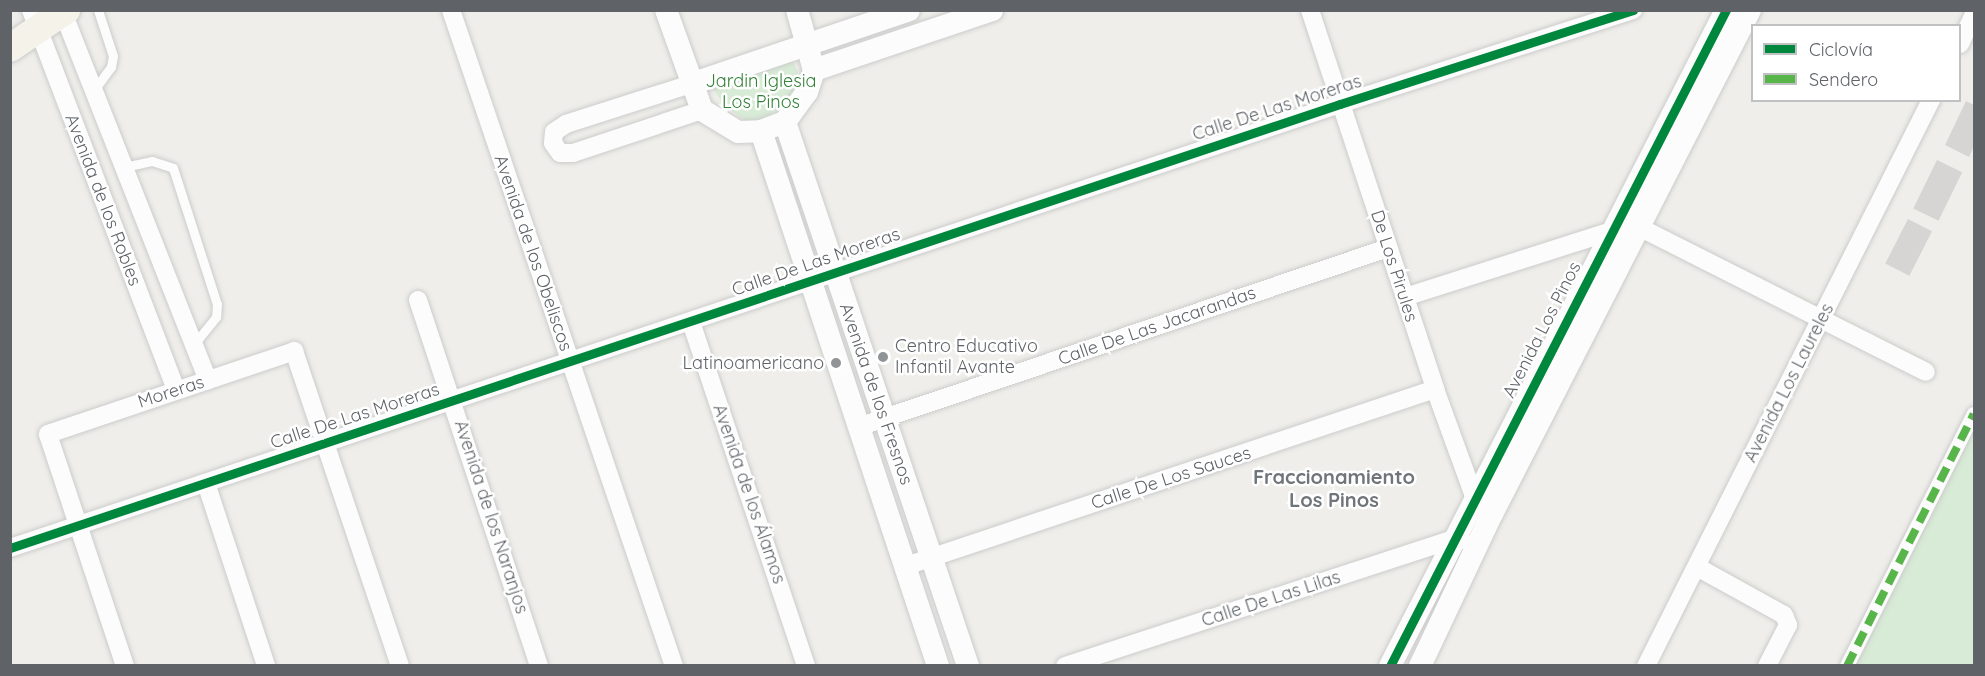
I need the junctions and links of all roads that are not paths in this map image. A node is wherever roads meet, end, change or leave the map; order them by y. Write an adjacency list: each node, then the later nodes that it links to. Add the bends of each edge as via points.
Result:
1 (98, 10): 19 (lane, via 113,57 106,76)
2 (451, 10): 36 (street, Avenida de los Obeliscos)
3 (666, 10): 18 (street)
4 (797, 10): 15 (street)
5 (909, 10): 15 (street)
6 (992, 10): 17 (street)
7 (1310, 10): 21 (street, De Los Pirules)
8 (1633, 10): 21 (street, Calle De Las Moreras)
9 (1726, 10): 27 (street, Avenida Los Pinos)
10 (1750, 10): 26 (street, Avenida Los Pinos)
11 (63, 11): 13 (main road); 19 (street, Avenida de los Robles)
12 (1974, 14): 14 (street)
13 (34, 20): 16 (main road); 39 (street, Avenida de los Robles)
14 (1961, 40)
15 (808, 45): 17 (street); 18 (street)
16 (10, 48)
17 (814, 70): 23 (street, via 807,92)
18 (690, 84): 22 (street); 22 (street, via 566,124 554,132 553,143 561,153 573,153)
19 (93, 90): 25 (street, Avenida de los Robles)
20 (1930, 102): 33 (street, Avenida Los Laureles)
21 (1340, 104): 28 (street, De Los Pirules); 29 (street, Calle De Las Moreras)
22 (702, 110): 24 (street, via 738,132)
23 (785, 122): 24 (street); 29 (street, Avenida de los Fresnos)
24 (760, 131): 30 (street, Avenida de los Fresnos)
25 (124, 167): 35 (street, Avenida de los Robles); 35 (lane, via 152,161 173,168 217,304 211,325)
26 (1641, 228): 27 (street); 33 (street); 47 (street, Avenida Los Pinos)
27 (1609, 232): 31 (street); 47 (street, Avenida Los Pinos)
28 (1388, 248): 31 (street, De Los Pirules); 43 (street, Calle De Las Jacarandas)
29 (836, 273): 30 (street, Calle De Las Moreras); 43 (street, Avenida de los Fresnos)
30 (809, 282): 34 (street, Calle De Las Moreras); 44 (street, Avenida de los Fresnos)
31 (1404, 297): 40 (street, De Los Pirules)
32 (418, 300): 41 (street, Avenida de los Naranjos)
33 (1820, 321): 37 (street); 53 (street, Avenida Los Laureles)
34 (691, 322): 36 (street, Calle De Las Moreras); 59 (street, Avenida de los Álamos)
35 (194, 344): 38 (street, Avenida de los Robles)
36 (569, 362): 41 (street, Calle De Las Moreras); 58 (street, Avenida de los Obeliscos)
37 (1926, 372)
38 (208, 380): 39 (street, Moreras); 45 (street, Moreras, via 294,351)
39 (176, 390): 48 (street, Moreras, via 48,434)
40 (1435, 390): 47 (street, De Los Pirules); 51 (street, Calle De Los Sauces)
41 (453, 401): 45 (street, Calle De Las Moreras); 57 (street, Avenida de los Naranjos)
42 (1974, 414): 67 (street)
43 (884, 418): 44 (street, Calle De Las Jacarandas); 51 (street, Avenida de los Fresnos)
44 (858, 427): 52 (street, Avenida de los Fresnos)
45 (326, 443): 46 (street, Calle De Las Moreras); 56 (street)
46 (206, 483): 48 (street, Calle De Las Moreras); 55 (street)
47 (1484, 507): 49 (street, Avenida Los Pinos)
48 (78, 525): 50 (street, Calle De Las Moreras); 54 (street)
49 (1467, 542): 62 (street, Calle De Las Lilas); 63 (street, Avenida Los Pinos); 64 (street, Avenida Los Pinos)
50 (10, 548)
51 (931, 558): 52 (street, Calle De Los Sauces); 61 (street, Avenida de los Fresnos)
52 (906, 566): 60 (street, Avenida de los Fresnos)
53 (1697, 567): 65 (street, Avenida Los Laureles); 66 (street, via 1785,615 1788,626)
54 (125, 666)
55 (266, 666)
56 (400, 666)
57 (539, 666)
58 (674, 666)
59 (807, 666)
60 (938, 666)
61 (968, 666)
62 (1065, 666)
63 (1390, 666)
64 (1420, 666)
65 (1646, 666)
66 (1767, 666)
67 (1847, 666)

